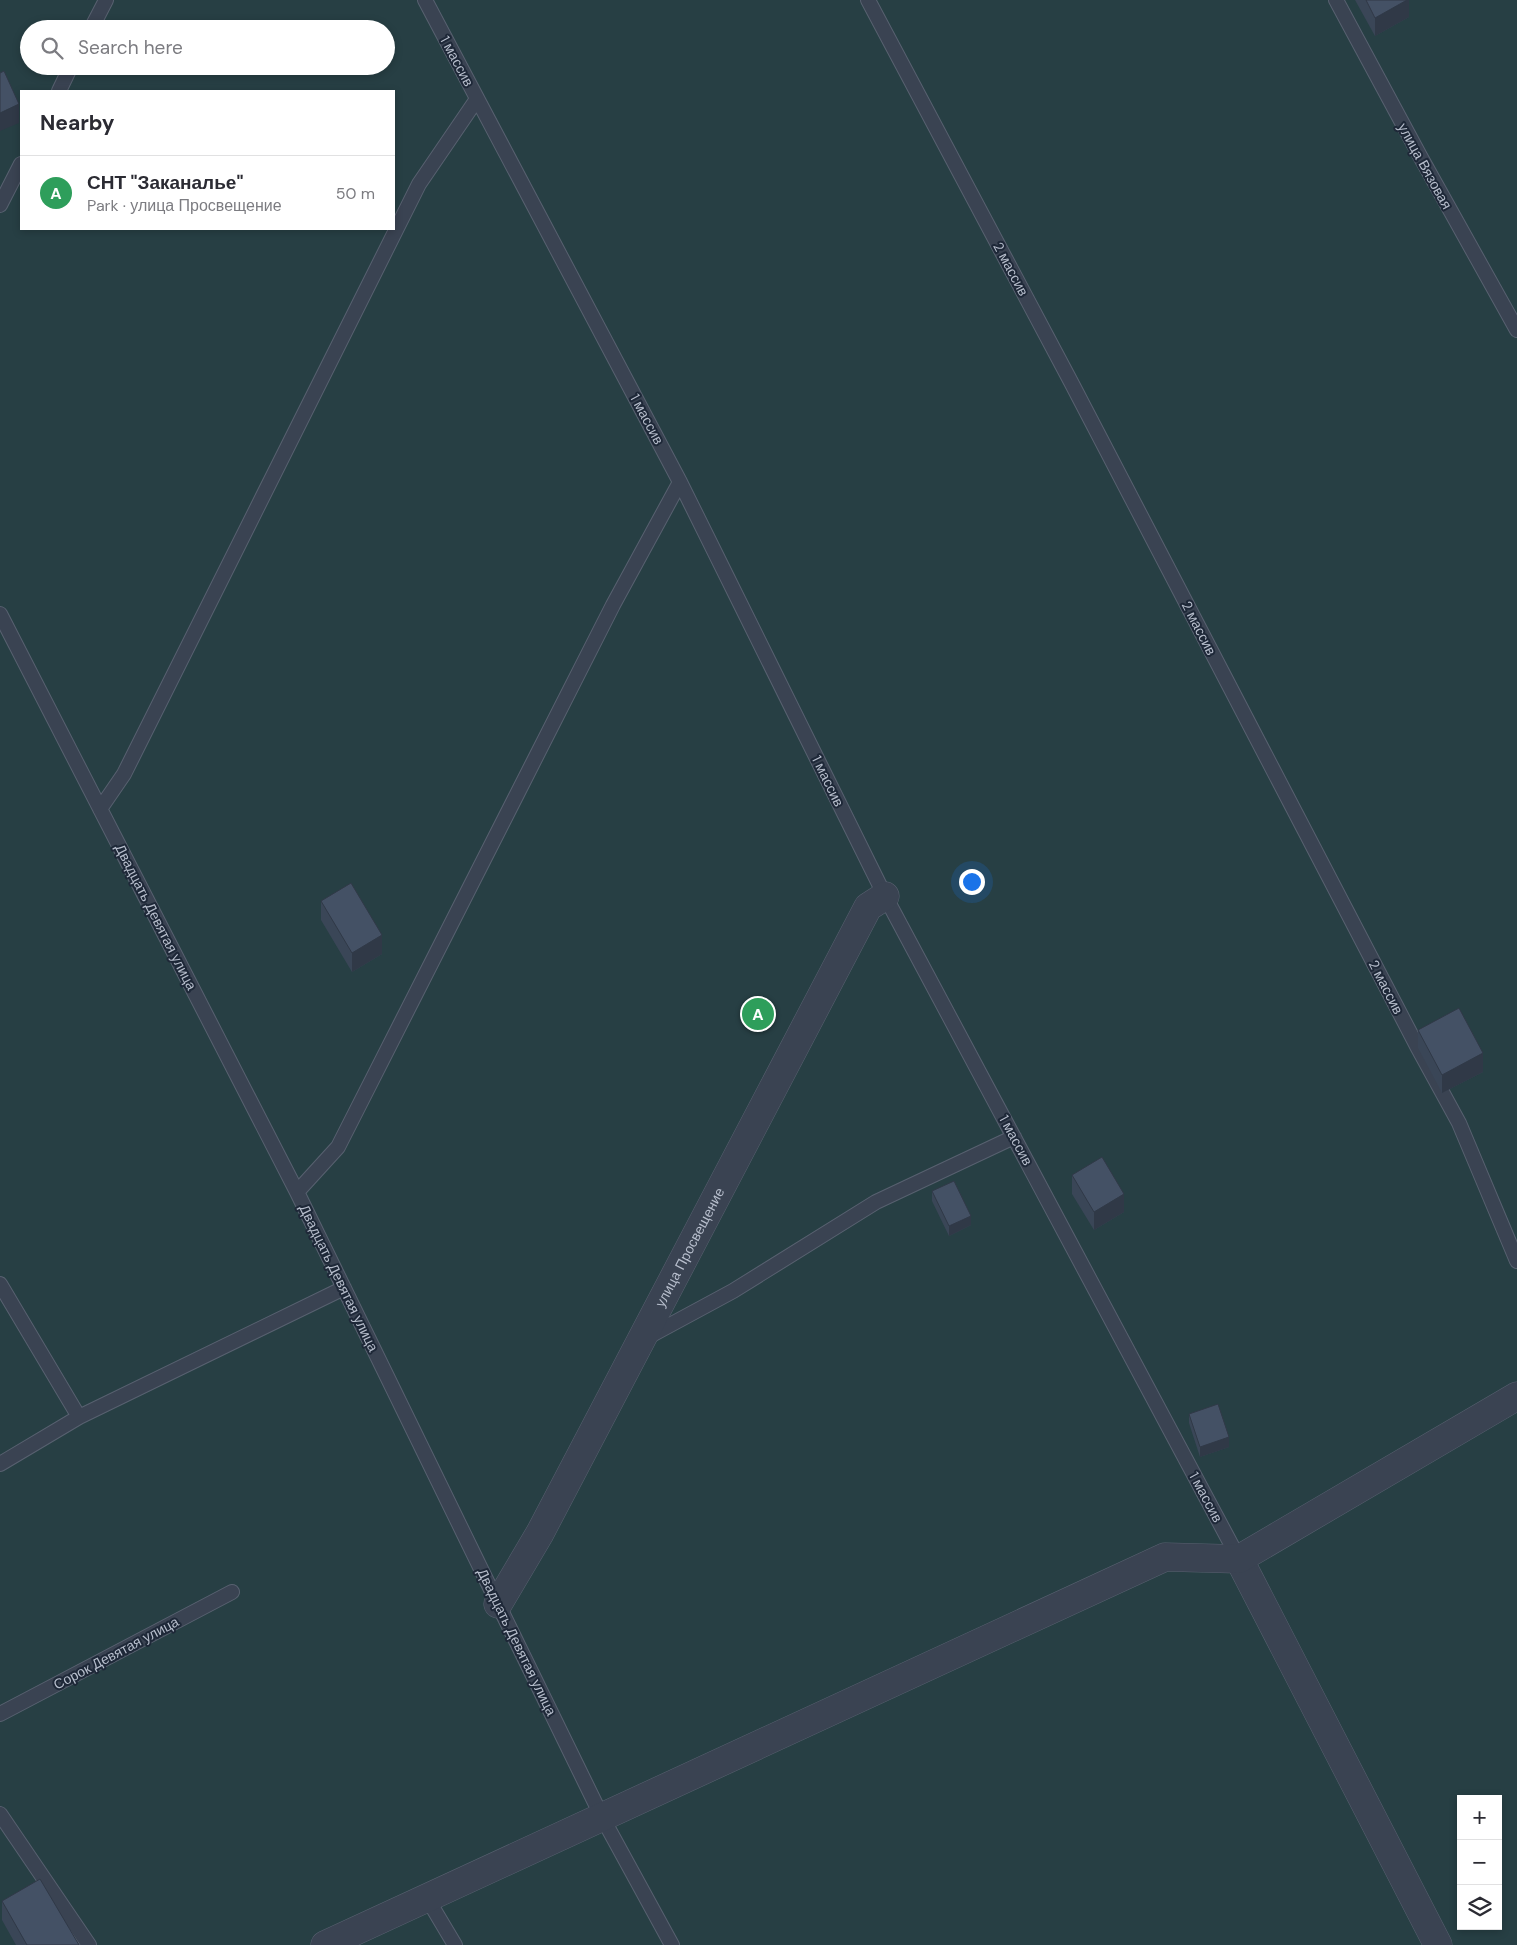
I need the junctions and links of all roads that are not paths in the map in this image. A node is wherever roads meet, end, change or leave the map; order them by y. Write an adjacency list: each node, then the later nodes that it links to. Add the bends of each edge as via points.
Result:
1 (106, 0): 5 (lane)
2 (425, 0): 8 (lane, 1 массив)
3 (868, 0): 18 (lane, 2 массив, via 1459,1123)
4 (1336, 0): 11 (lane, улица Вязовая)
5 (96, 20)
6 (66, 75): 7 (lane)
7 (59, 90)
8 (477, 99): 12 (lane, 1 массив); 14 (lane, via 419,184 124,774)
9 (20, 166): 10 (lane)
10 (0, 205)
11 (1517, 330)
12 (680, 482): 15 (lane, 1 массив); 17 (lane, via 613,604 338,1147)
13 (0, 614): 14 (lane, Двадцать Девятая улица)
14 (100, 809): 17 (lane, Двадцать Девятая улица)
15 (885, 896): 16 (lane, 1 массив); 21 (street, улица Просвещение, via 868,907)
16 (1014, 1137): 21 (lane, via 876,1202 733,1291); 25 (lane, 1 массив)
17 (297, 1192): 20 (lane, Двадцать Девятая улица)
18 (1517, 1261)
19 (0, 1284): 23 (lane)
20 (344, 1288): 23 (lane); 27 (lane, Двадцать Девятая улица)
21 (641, 1341): 27 (street, улица Просвещение, via 540,1533)
22 (1517, 1396): 25 (street)
23 (79, 1417): 24 (lane)
24 (0, 1464)
25 (1239, 1559): 30 (street, via 1165,1557); 36 (street)
26 (232, 1592): 28 (lane, Сорок Девятая улица)
27 (498, 1604): 30 (lane, Двадцать Девятая улица)
28 (0, 1714)
29 (0, 1814): 32 (lane)
30 (602, 1817): 31 (street); 35 (lane, Двадцать Девятая улица)
31 (427, 1898): 33 (street); 34 (lane)
32 (89, 1945)
33 (325, 1945)
34 (455, 1945)
35 (672, 1945)
36 (1438, 1945)

